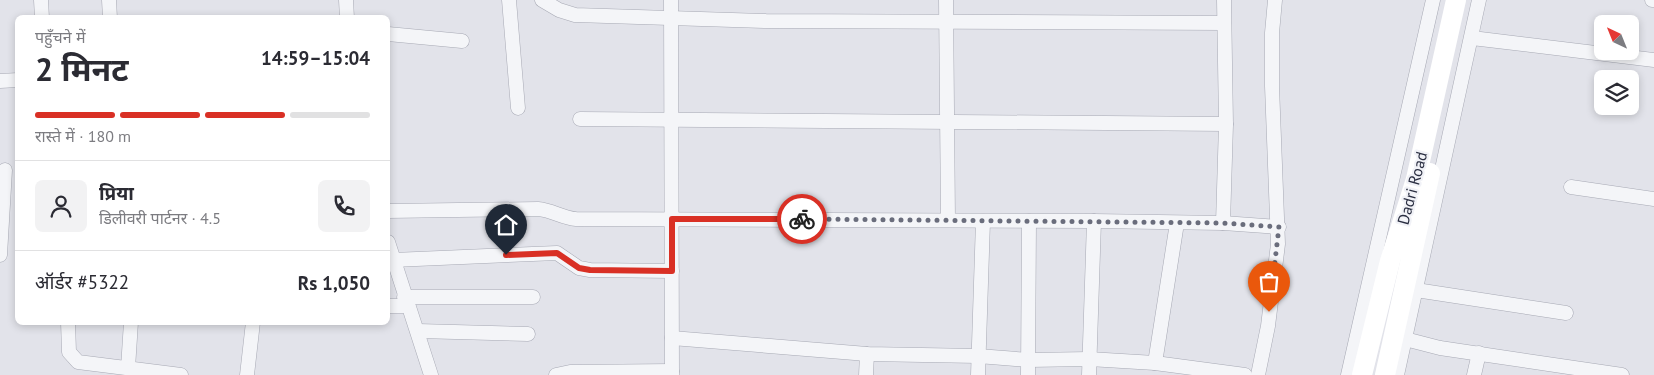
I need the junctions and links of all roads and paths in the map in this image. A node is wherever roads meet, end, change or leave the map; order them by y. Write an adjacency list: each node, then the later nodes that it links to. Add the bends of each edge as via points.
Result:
1 (41, 0): 14 (street)
2 (109, 0): 15 (street)
3 (346, 0): 16 (street)
4 (509, 0): 26 (street)
5 (542, 0): 17 (street, via 575,15)
6 (671, 0): 17 (street)
7 (946, 0): 18 (street)
8 (1224, 0): 19 (street)
9 (1275, 0): 42 (street, via 1272,86)
10 (1433, 0): 78 (street)
11 (1456, 0): 79 (street, Dadri Road, via 1416,179 1390,260)
12 (1468, 0): 80 (street, Dadri Road)
13 (1479, 0): 21 (street)
14 (42, 15)
15 (110, 15)
16 (346, 15)
17 (671, 18): 18 (street); 28 (street)
18 (946, 22): 19 (street); 29 (street)
19 (1224, 23): 30 (street)
20 (390, 34): 22 (street)
21 (1472, 38): 23 (street); 47 (street)
22 (462, 41)
23 (1654, 60)
24 (15, 80): 25 (street)
25 (0, 81)
26 (518, 108)
27 (580, 119): 28 (street)
28 (671, 119): 29 (street); 35 (street)
29 (948, 122): 30 (street); 36 (street)
30 (1226, 124): 41 (street)
31 (7, 170): 44 (street)
32 (1571, 187): 33 (street)
33 (1654, 199)
34 (390, 211): 35 (street, via 538,209 566,218)
35 (672, 219): 36 (street); 46 (street)
36 (948, 220): 37 (street)
37 (983, 221): 38 (street); 61 (street)
38 (1029, 221): 39 (street); 63 (street)
39 (1094, 221): 40 (street); 62 (street)
40 (1177, 223): 41 (street); 64 (street)
41 (1223, 223): 42 (street)
42 (1279, 227): 77 (street, via 1268,326)
43 (390, 249): 45 (street)
44 (0, 255)
45 (393, 260): 46 (street, via 557,253 579,268 590,270); 49 (street)
46 (672, 271): 57 (street)
47 (1416, 290): 51 (street); 58 (street)
48 (533, 297): 49 (street)
49 (406, 302): 50 (street); 55 (street)
50 (390, 306)
51 (1566, 313)
52 (68, 325): 65 (street, via 69,352 78,362)
53 (131, 325): 65 (street)
54 (253, 325): 69 (street)
55 (418, 331): 56 (street); 70 (street)
56 (528, 334)
57 (672, 338): 60 (street); 66 (street)
58 (1405, 339): 59 (street); 81 (street)
59 (1479, 353): 67 (street); 82 (street)
60 (867, 354): 61 (street); 72 (street)
61 (978, 356): 63 (street); 73 (street)
62 (1089, 359): 63 (street); 64 (street); 75 (street)
63 (1029, 360): 74 (street)
64 (1155, 363): 76 (street)
65 (128, 368): 68 (street)
66 (672, 373): 71 (street, via 570,372)
67 (1606, 374): 83 (street)
68 (181, 375)
69 (246, 375)
70 (431, 375)
71 (556, 375)
72 (866, 375)
73 (978, 375)
74 (1028, 375)
75 (1089, 375)
76 (1245, 375)
77 (1258, 375)
78 (1348, 375)
79 (1362, 375)
80 (1384, 375)
81 (1397, 375)
82 (1474, 375)
83 (1622, 375)

